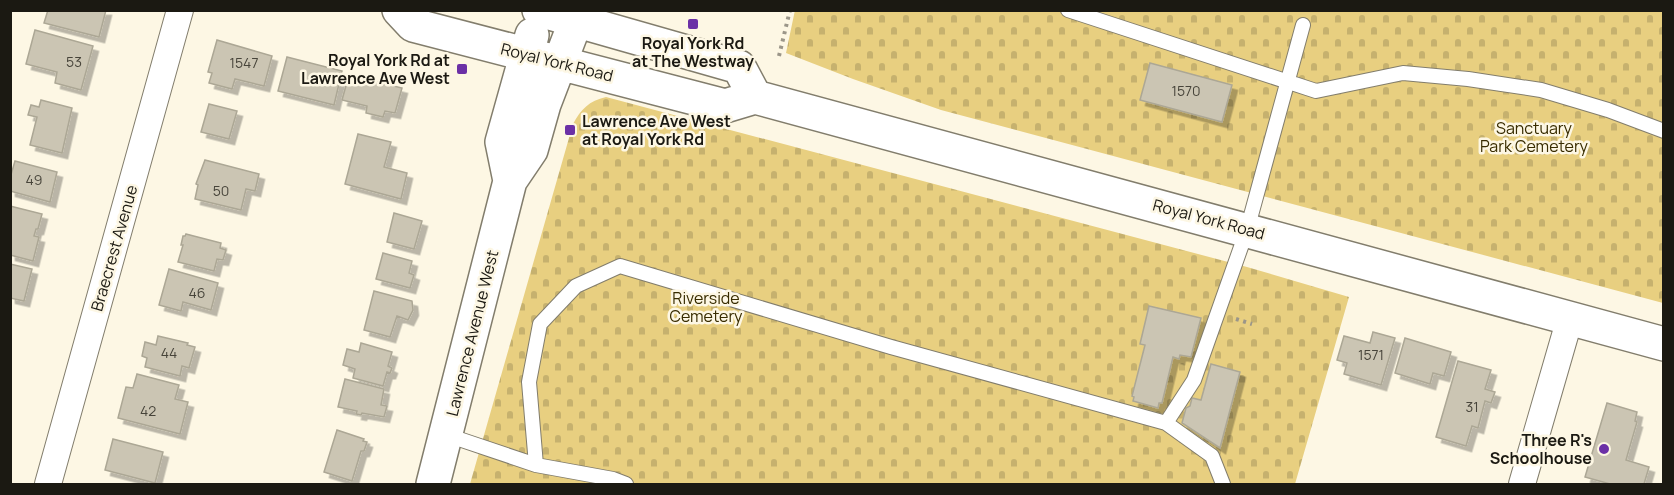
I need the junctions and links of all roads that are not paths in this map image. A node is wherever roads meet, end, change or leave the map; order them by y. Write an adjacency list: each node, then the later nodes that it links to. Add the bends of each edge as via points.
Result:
1 (180, 10): 20 (street, Braecrest Avenue)
2 (399, 10): 7 (main road, Royal York Road, via 413,25)
3 (539, 10): 5 (main road); 7 (main road, Lawrence Avenue West)
4 (1068, 10): 9 (lane)
5 (578, 15): 8 (main road, Lawrence Avenue West); 10 (main road, via 739,66)
6 (1303, 25): 9 (lane)
7 (527, 54): 8 (main road, Royal York Road); 12 (main road, Lawrence Avenue West, via 502,142)
8 (561, 62): 10 (main road, Royal York Road, via 725,106); 12 (main road, Lawrence Avenue West, via 531,150)
9 (1287, 82): 11 (lane, via 1316,91 1403,73 1468,79 1541,90); 13 (lane)
10 (755, 97): 13 (main road, Royal York Road)
11 (1664, 131)
12 (510, 181): 17 (main road, Lawrence Avenue West)
13 (1247, 230): 14 (main road, Royal York Road); 16 (lane, via 1194,380)
14 (1570, 318): 15 (main road, Royal York Road); 23 (street)
15 (1664, 344)
16 (1166, 423): 18 (lane, via 620,266 576,285 540,324 529,382); 22 (lane, via 1212,456)
17 (447, 435): 18 (lane); 21 (main road, Lawrence Avenue West)
18 (536, 465): 19 (lane)
19 (617, 483)
20 (48, 484)
21 (433, 484)
22 (1223, 484)
23 (1522, 484)

